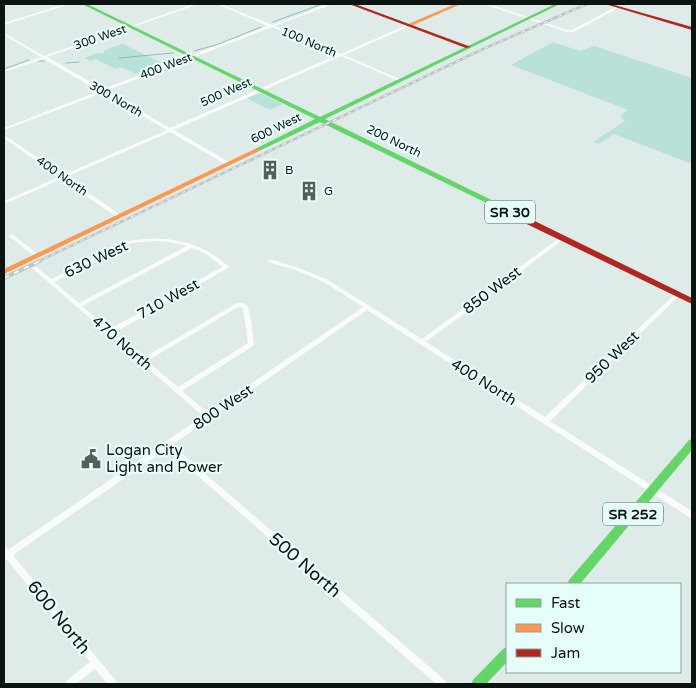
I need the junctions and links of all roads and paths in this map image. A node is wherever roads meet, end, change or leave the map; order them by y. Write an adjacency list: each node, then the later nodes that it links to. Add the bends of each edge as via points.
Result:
1 (68, 4): 13 (street)
2 (84, 4): 16 (main road, 200 North / SR 30)
3 (197, 4): 16 (street, 300 West)
4 (219, 4): 15 (street, 100 North)
5 (330, 4): 15 (street, 400 West)
6 (351, 4): 14 (main road)
7 (459, 4): 14 (main road, 500 West)
8 (485, 4): 12 (street)
9 (558, 4): 12 (main road, 600 West)
10 (607, 4): 11 (main road)
11 (618, 7): 12 (street, via 573,31); 17 (main road)
12 (528, 18): 19 (main road, 600 West)
13 (4, 24)
14 (409, 25): 19 (main road); 20 (street, 500 West)
15 (271, 26): 20 (street, 100 North); 21 (street, 400 West)
16 (131, 27): 21 (main road, 200 North / SR 30); 22 (street, 300 West)
17 (692, 29)
18 (4, 34): 22 (street, 300 North)
19 (468, 47): 24 (main road, 600 West)
20 (341, 55): 24 (street, 100 North); 25 (street, 500 West)
21 (192, 56): 25 (main road, 200 North / SR 30); 26 (street, 400 West)
22 (43, 57): 23 (street, 300 West); 26 (street, 300 North)
23 (4, 71)
24 (400, 80): 27 (main road, 600 West)
25 (262, 90): 27 (main road, 200 North / SR 30); 29 (street, 500 West)
26 (101, 91): 28 (street, 400 West); 29 (street, 300 North)
27 (321, 119): 31 (main road, 600 West); 36 (main road, 200 North / SR 30)
28 (4, 129)
29 (170, 130): 31 (street, 300 North); 32 (street, 500 West)
30 (4, 136): 32 (street, 400 North)
31 (229, 164): 34 (main road, 600 West)
32 (62, 177): 33 (street, 500 West); 34 (street, 400 North)
33 (4, 203)
34 (120, 217): 38 (main road, 600 West)
35 (12, 236): 38 (street)
36 (562, 238): 44 (main road, 200 North / SR 30); 49 (street, 850 West)
37 (191, 246): 40 (street, 630 West, via 211,255); 43 (street, 630 West, via 161,240 131,242); 46 (street)
38 (37, 256): 42 (main road, 600 West)
39 (270, 261): 47 (street, 400 North, via 326,281)
40 (226, 267): 48 (street, 710 West)
41 (35, 268): 43 (street, 470 North)
42 (4, 272)
43 (51, 281): 46 (street, 470 North)
44 (678, 294): 45 (main road, 200 North / SR 30); 53 (street, 950 West)
45 (692, 301)
46 (79, 305): 48 (street, 470 North)
47 (367, 307): 49 (street, 400 North); 52 (street, 800 West)
48 (110, 332): 50 (street, 470 North)
49 (422, 342): 53 (street, 400 North)
50 (143, 361): 51 (street, 470 North); 51 (street, via 238,304 243,305 251,344)
51 (178, 391): 52 (street, 470 North)
52 (208, 417): 55 (street, 800 West)
53 (545, 421): 56 (street, 400 North)
54 (692, 443): 56 (main road, SR 252)
55 (167, 445): 58 (street, 800 West); 64 (street, 500 North)
56 (653, 489): 57 (street, 400 North); 59 (main road, SR 252)
57 (692, 515)
58 (5, 554): 61 (street, 600 North)
59 (574, 583)
60 (506, 654): 65 (main road)
61 (96, 663): 62 (street); 63 (street, 600 North)
62 (69, 684)
63 (113, 684)
64 (442, 684)
65 (477, 684)

